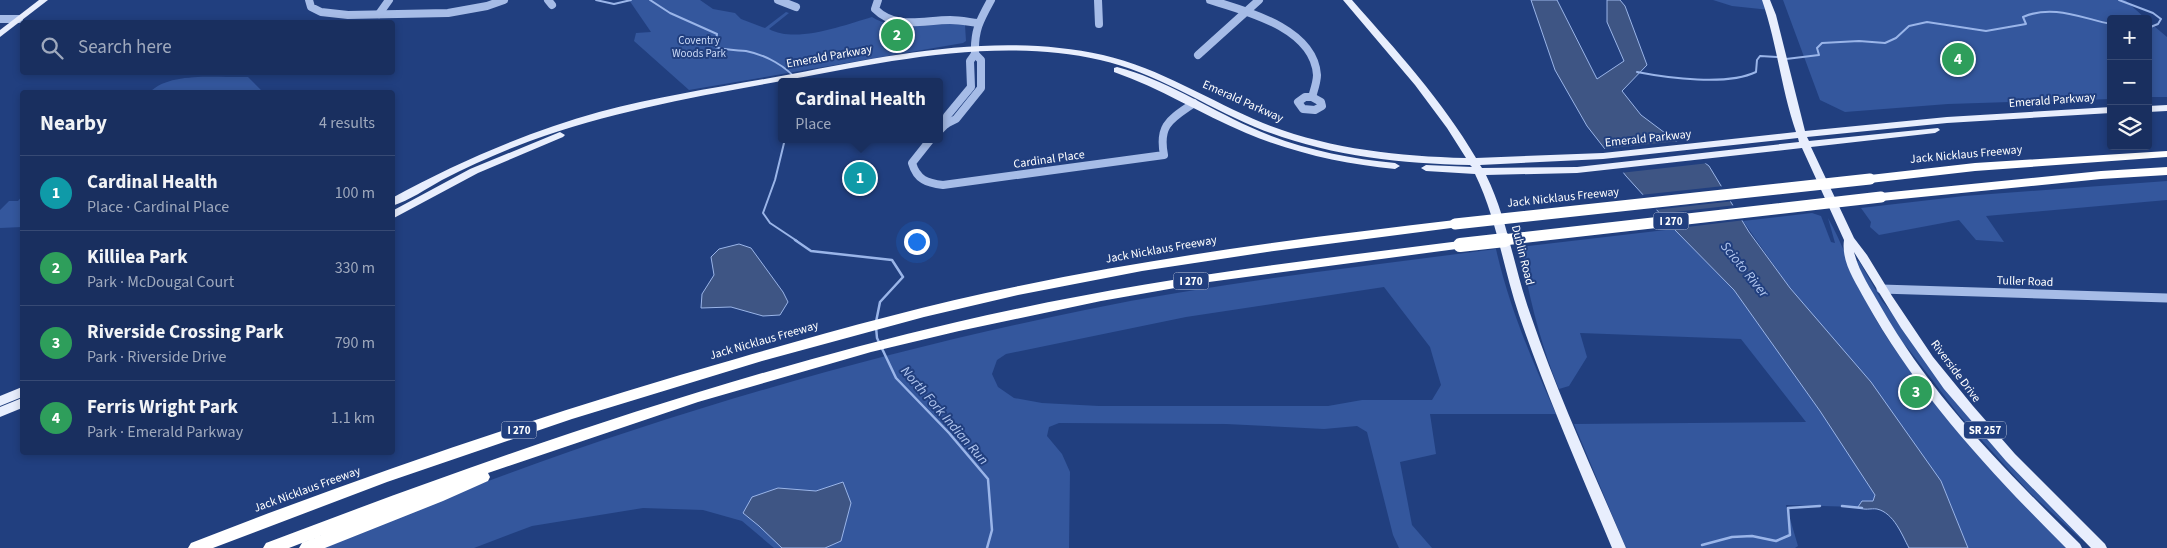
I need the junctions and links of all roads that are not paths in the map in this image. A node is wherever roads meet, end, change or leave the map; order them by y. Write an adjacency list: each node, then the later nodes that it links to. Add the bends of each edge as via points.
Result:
1 (44, 0): 17 (main road)
2 (309, 0): 15 (street, via 311,7 321,12)
3 (389, 0): 15 (street)
4 (504, 0): 15 (street, via 448,13)
5 (778, 0): 13 (street)
6 (878, 0): 18 (street, via 875,9 881,17 895,22 950,20)
7 (991, 0): 18 (street)
8 (1098, 0): 19 (street)
9 (1210, 0): 14 (street)
10 (1259, 0): 14 (street)
11 (1347, 0): 41 (main road, Dublin Road, via 1406,66)
12 (1766, 0): 37 (main road, Riverside Drive / SR 257, via 1776,24 1783,68)
13 (796, 7)
14 (1246, 12): 22 (street); 27 (street, via 1281,26 1300,41 1312,57 1318,73 1318,85)
15 (379, 14)
16 (0, 19): 17 (street)
17 (20, 19): 20 (main road)
18 (978, 23): 21 (street)
19 (1099, 24)
20 (0, 34)
21 (975, 50): 23 (main road, Emerald Parkway, via 935,50); 28 (main road, Emerald Parkway, via 1084,61 1130,74); 35 (street, via 970,61 971,87 947,116); 35 (street, via 981,60 981,88 956,119); 41 (main road, Emerald Parkway, via 1006,46 1042,48 1110,60 1154,75 1264,127 1339,149)
22 (1198, 56)
23 (820, 75): 24 (main road, Emerald Parkway); 25 (main road, Emerald Parkway)
24 (807, 78)
25 (813, 78)
26 (776, 85): 44 (main road, Emerald Parkway, via 653,102 576,122 462,166); 45 (main road, Emerald Parkway, via 574,130 474,171)
27 (1312, 97)
28 (1194, 104): 38 (street, Cardinal Place, via 1165,124 1160,134 1164,155 943,185 921,180 915,173 912,162); 41 (main road, Emerald Parkway, via 1273,140 1340,158 1390,165)
29 (2167, 108): 30 (main road)
30 (2152, 109)
31 (2107, 110): 37 (main road, Emerald Parkway)
32 (2167, 115): 33 (main road)
33 (2152, 116)
34 (2107, 117): 39 (main road, Emerald Parkway, via 1938,129)
35 (946, 124): 36 (street)
36 (943, 127)
37 (1802, 134): 39 (main road, Riverside Drive / SR 257); 42 (main road, Emerald Parkway)
38 (927, 143)
39 (1806, 144): 42 (main road, Emerald Parkway, via 1604,168); 46 (main road, Riverside Drive / SR 257)
40 (2167, 154): 54 (highway, Jack Nicklaus Freeway / I 270, bridge, via 1870,178 1455,224 1238,251 1031,288 840,333 581,409 301,507)
41 (1476, 166): 42 (main road, Emerald Parkway); 57 (main road, Dublin Road, via 1501,222 1532,337)
42 (1521, 167)
43 (2167, 171): 53 (highway, I 270, bridge, via 1881,197 1233,274 1107,296 926,334 776,373)
44 (395, 201)
45 (395, 214)
46 (1849, 240): 47 (main road, Riverside Drive / SR 257, via 1859,249); 58 (main road, Riverside Drive / SR 257, via 1847,250 1868,296 1920,378 1995,467)
47 (1881, 289): 48 (street, Tuller Road); 59 (main road, Riverside Drive / SR 257, via 1925,355 1967,409 2037,486)
48 (2167, 298)
49 (20, 393): 50 (main road)
50 (0, 401)
51 (20, 404): 52 (main road)
52 (0, 412)
53 (548, 446): 55 (highway, I 270, via 410,494); 56 (highway, via 438,496)
54 (196, 548)
55 (271, 548)
56 (307, 548)
57 (1619, 548)
58 (2075, 548)
59 (2100, 548)

